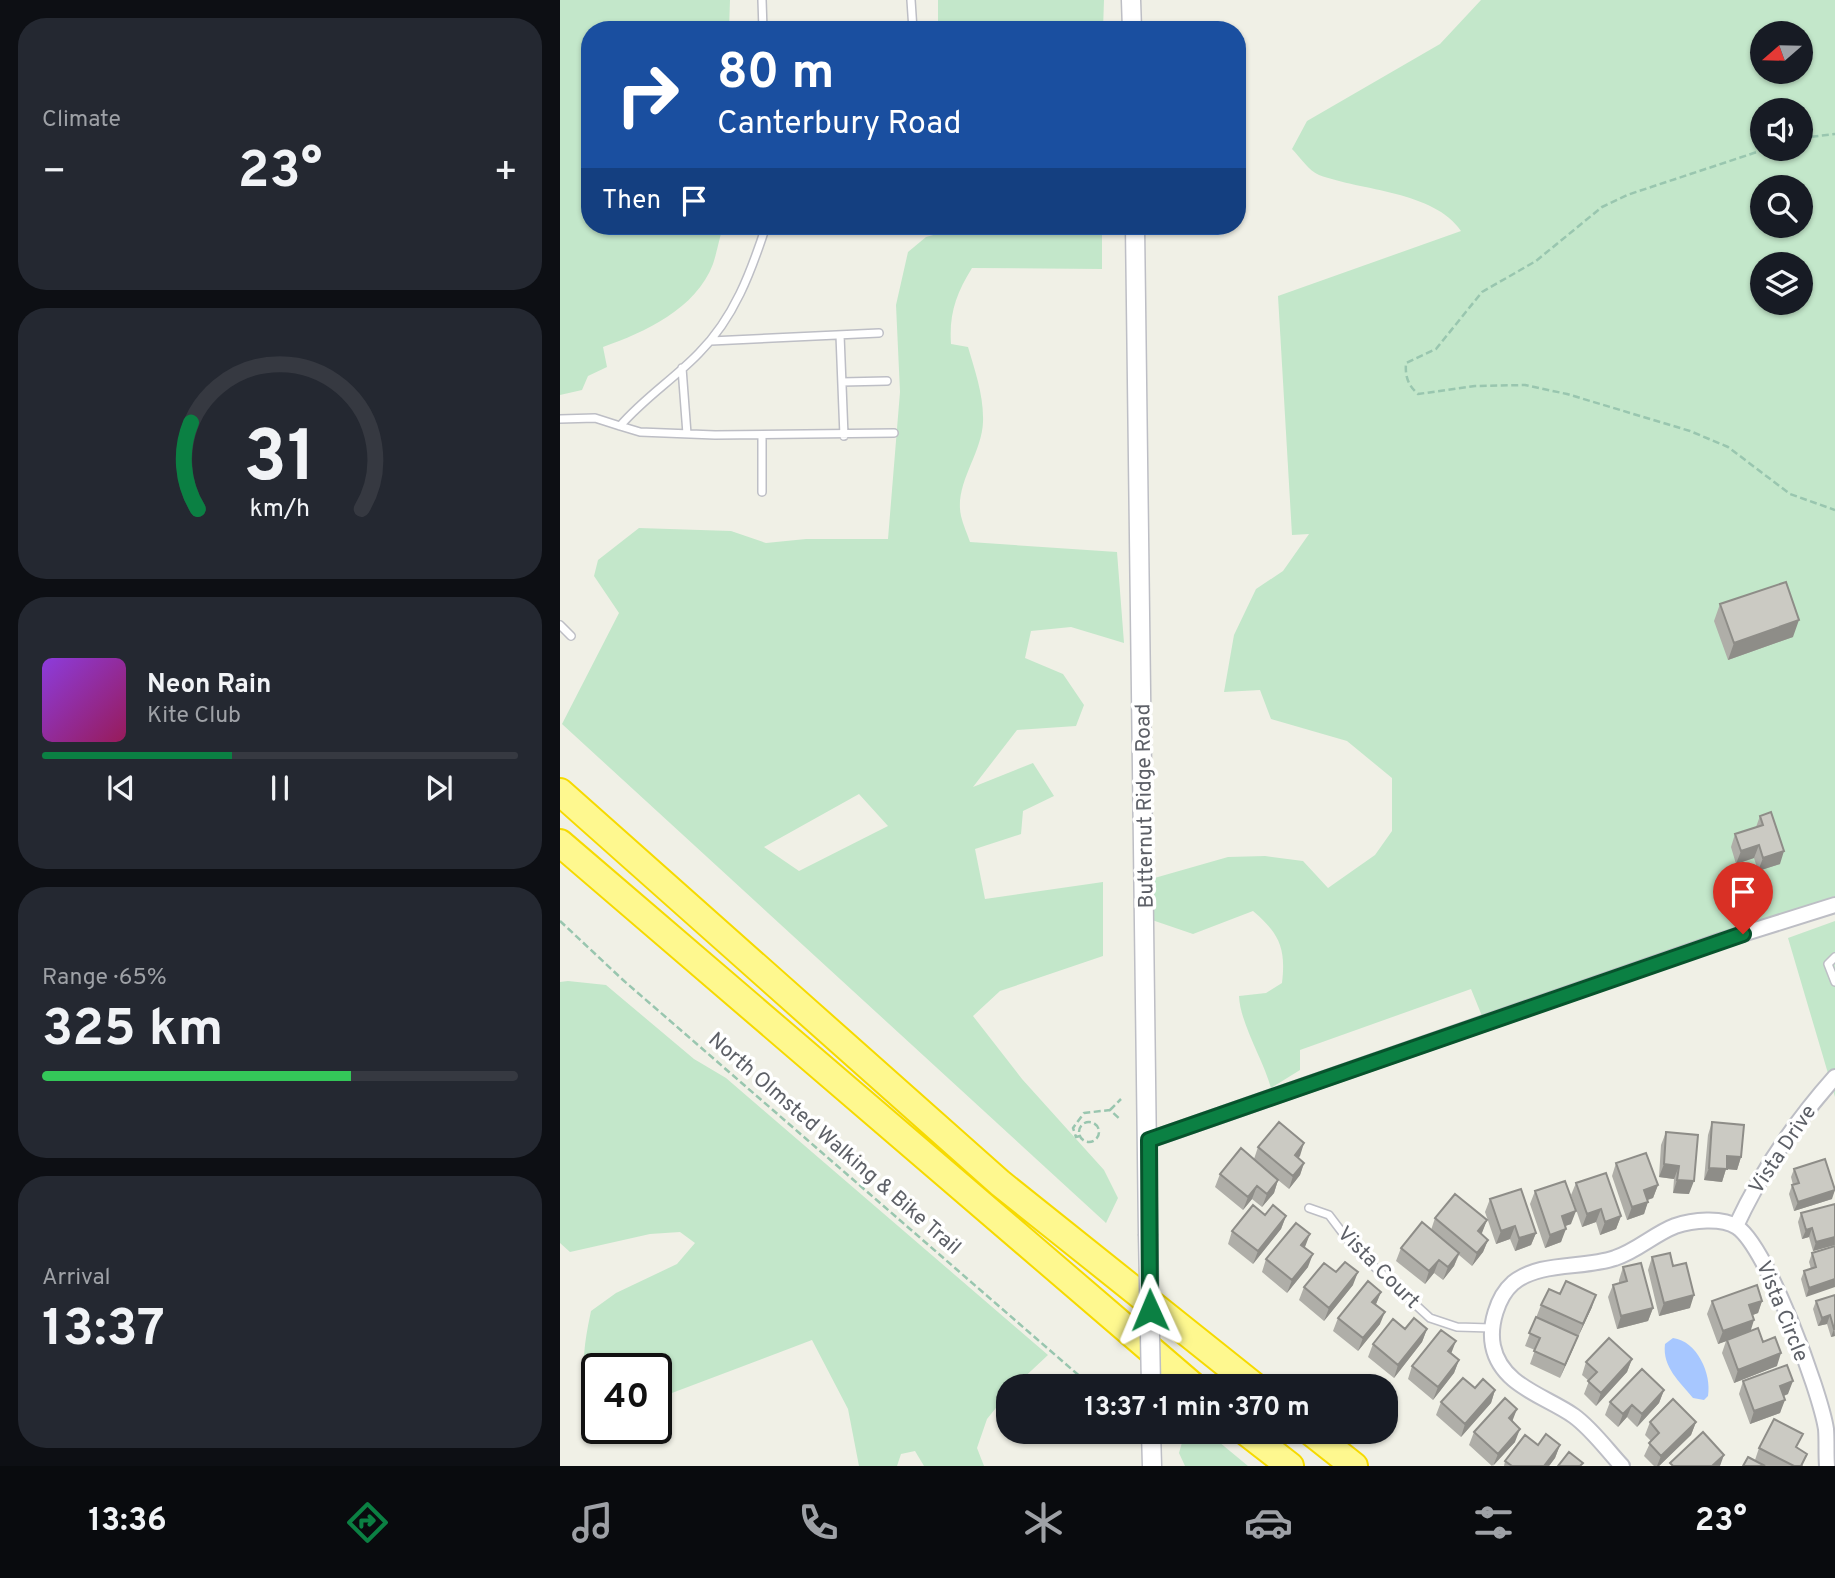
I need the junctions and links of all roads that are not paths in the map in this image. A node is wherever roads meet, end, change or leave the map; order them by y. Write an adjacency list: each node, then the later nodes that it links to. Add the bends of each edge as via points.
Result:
1 (762, 0): 4 (lane)
2 (911, 0): 5 (lane)
3 (1132, 0): 6 (street)
4 (763, 21)
5 (912, 21)
6 (1132, 21)
7 (763, 235): 11 (lane, via 748,281)
8 (1135, 235): 30 (street, Butternut Ridge Road)
9 (879, 333): 10 (lane)
10 (839, 335): 11 (lane); 13 (lane)
11 (711, 341): 12 (lane)
12 (682, 369): 16 (lane); 18 (lane)
13 (842, 382): 14 (lane); 20 (lane)
14 (887, 382)
15 (560, 419): 16 (lane, via 595,418)
16 (620, 426): 18 (lane, via 639,432)
17 (894, 433): 20 (lane)
18 (687, 434): 19 (lane)
19 (762, 436): 20 (lane); 21 (lane)
20 (845, 436)
21 (762, 492)
22 (560, 625): 23 (lane)
23 (571, 636)
24 (560, 792): 36 (highway, via 1000,1183)
25 (560, 843): 35 (highway)
26 (1835, 905): 30 (street)
27 (1835, 957): 28 (lane, via 1828,964)
28 (1835, 982)
29 (1835, 1077): 32 (street, Vista Drive, via 1785,1137)
30 (1149, 1140): 34 (street, Butternut Ridge Road, bridge)
31 (1309, 1208): 33 (lane, Vista Court, via 1329,1215 1354,1248 1430,1318 1457,1327)
32 (1736, 1226): 33 (street, via 1706,1220 1675,1226 1616,1258 1547,1268 1513,1283); 40 (street, Vista Circle, via 1757,1250 1803,1356 1825,1429)
33 (1491, 1328): 44 (street, via 1493,1349 1509,1376 1576,1417)
34 (1151, 1374)
35 (1179, 1374)
36 (1239, 1374)
37 (1151, 1444): 41 (street)
38 (1262, 1444): 42 (highway)
39 (1326, 1444): 43 (highway)
40 (1829, 1461)
41 (1152, 1466)
42 (1290, 1466)
43 (1354, 1466)
44 (1622, 1466)

